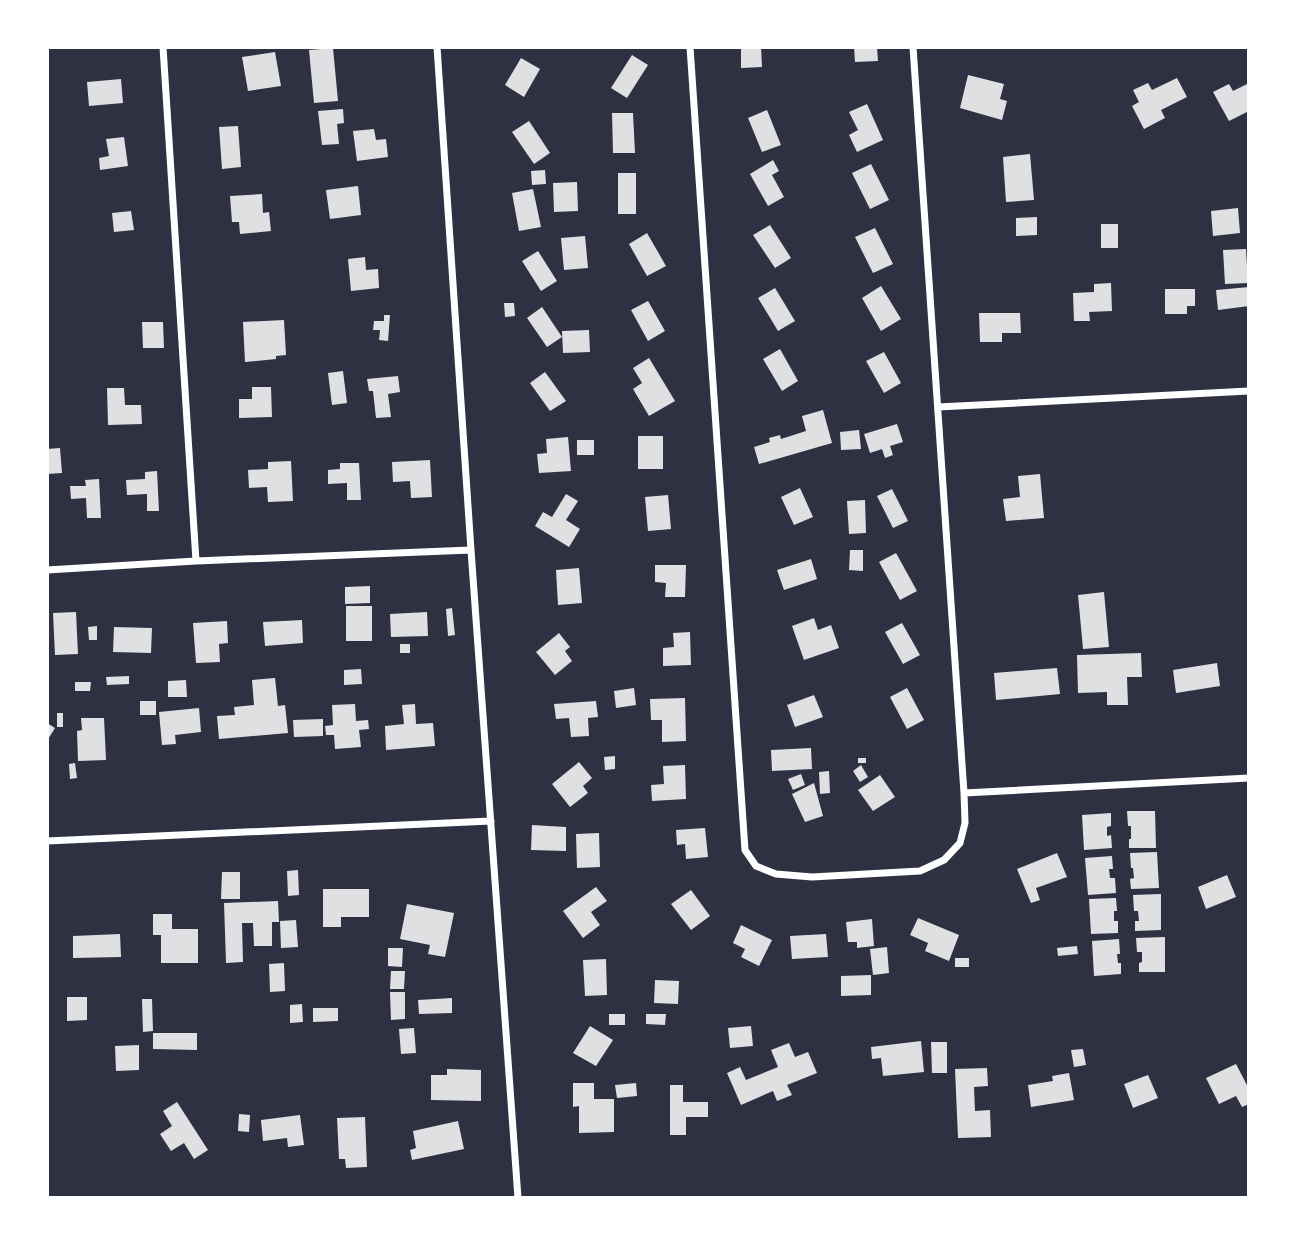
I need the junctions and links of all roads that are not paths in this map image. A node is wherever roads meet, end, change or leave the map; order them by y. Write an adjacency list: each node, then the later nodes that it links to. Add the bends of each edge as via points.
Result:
1 (163, 47): 8 (street)
2 (437, 47): 7 (street)
3 (690, 47): 11 (street, via 745,850 756,866 776,874 812,877 920,871 944,860 960,844)
4 (913, 47): 6 (street)
5 (1249, 391): 6 (street)
6 (938, 407): 11 (street)
7 (471, 550): 8 (street); 12 (street)
8 (196, 561): 9 (street)
9 (47, 570)
10 (1249, 778): 11 (street)
11 (964, 793)
12 (491, 821): 13 (street); 14 (street)
13 (47, 841)
14 (519, 1198)

